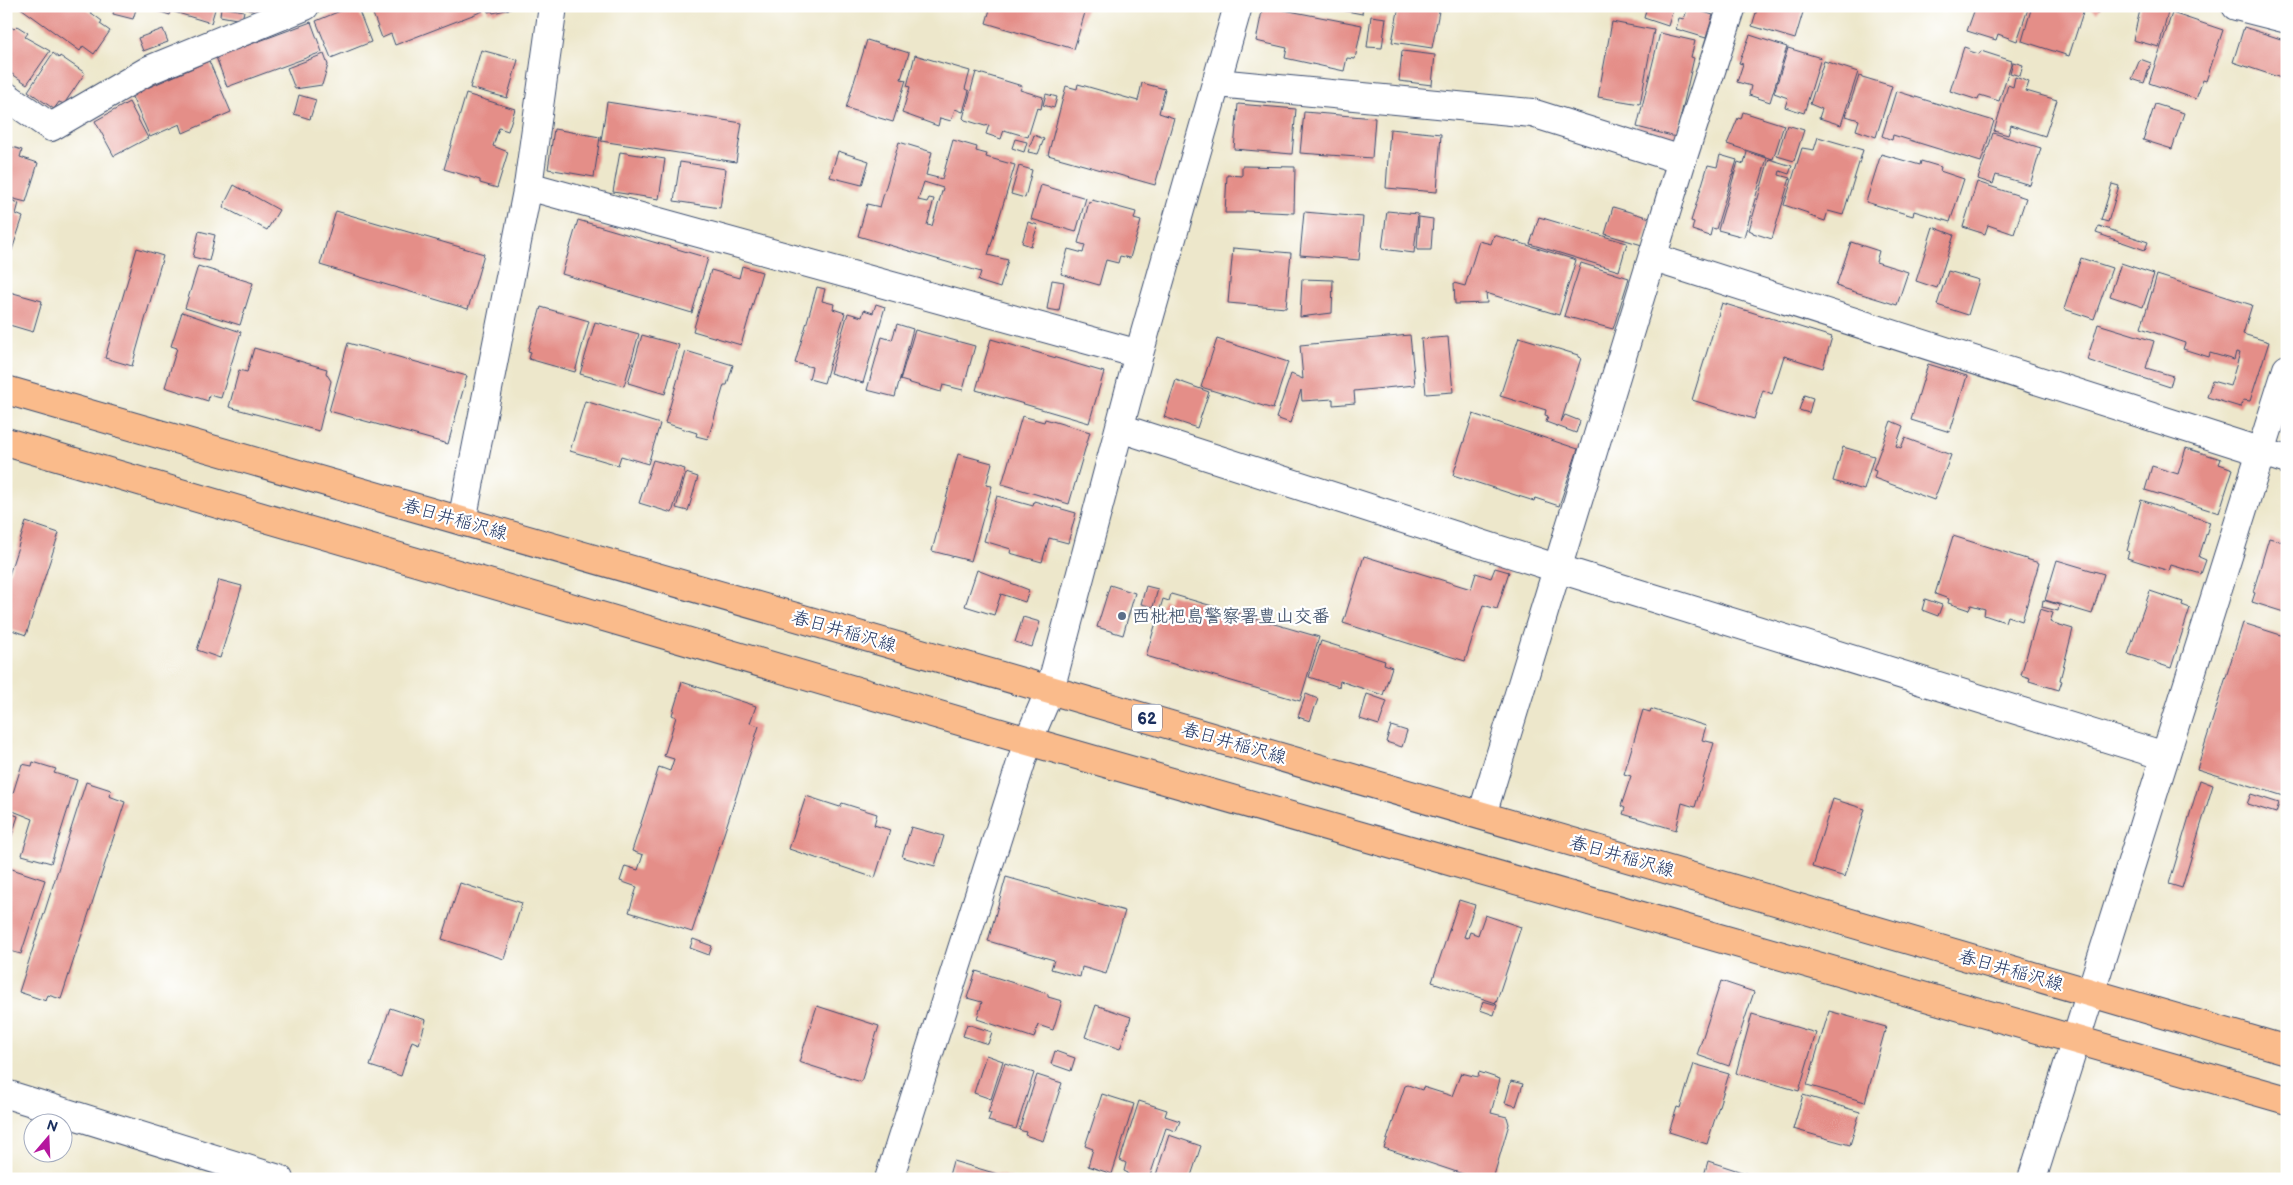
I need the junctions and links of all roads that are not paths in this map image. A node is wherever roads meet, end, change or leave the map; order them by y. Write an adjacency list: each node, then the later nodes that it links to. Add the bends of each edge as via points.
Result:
1 (305, 6): 8 (street, via 149,70 51,127)
2 (553, 6): 10 (street)
3 (1238, 6): 7 (street)
4 (1732, 6): 9 (street)
5 (2236, 6): 6 (street)
6 (2287, 19)
7 (1218, 83): 9 (street, via 1532,113); 12 (street)
8 (6, 96)
9 (1682, 160): 11 (street)
10 (528, 186): 12 (street); 18 (street)
11 (1654, 258): 17 (street); 19 (street)
12 (1139, 354): 15 (street)
13 (2287, 369): 17 (street)
14 (6, 390): 18 (main road, 春日井稲沢線 / 62)
15 (1120, 428): 19 (street); 20 (street)
16 (6, 442): 21 (main road)
17 (2274, 456): 22 (street)
18 (462, 521): 20 (main road, 春日井稲沢線 / 62)
19 (1556, 568): 22 (street); 23 (street)
20 (1050, 690): 21 (street); 23 (main road, 春日井稲沢線 / 62)
21 (1028, 741): 25 (main road); 30 (street)
22 (2165, 756): 24 (street)
23 (1482, 815): 24 (main road, 春日井稲沢線 / 62)
24 (2089, 993): 25 (street); 26 (main road, 春日井稲沢線 / 62)
25 (2076, 1038): 28 (main road); 31 (street)
26 (2287, 1050)
27 (6, 1094): 29 (street)
28 (2287, 1100)
29 (279, 1179)
30 (889, 1179)
31 (2032, 1179)

